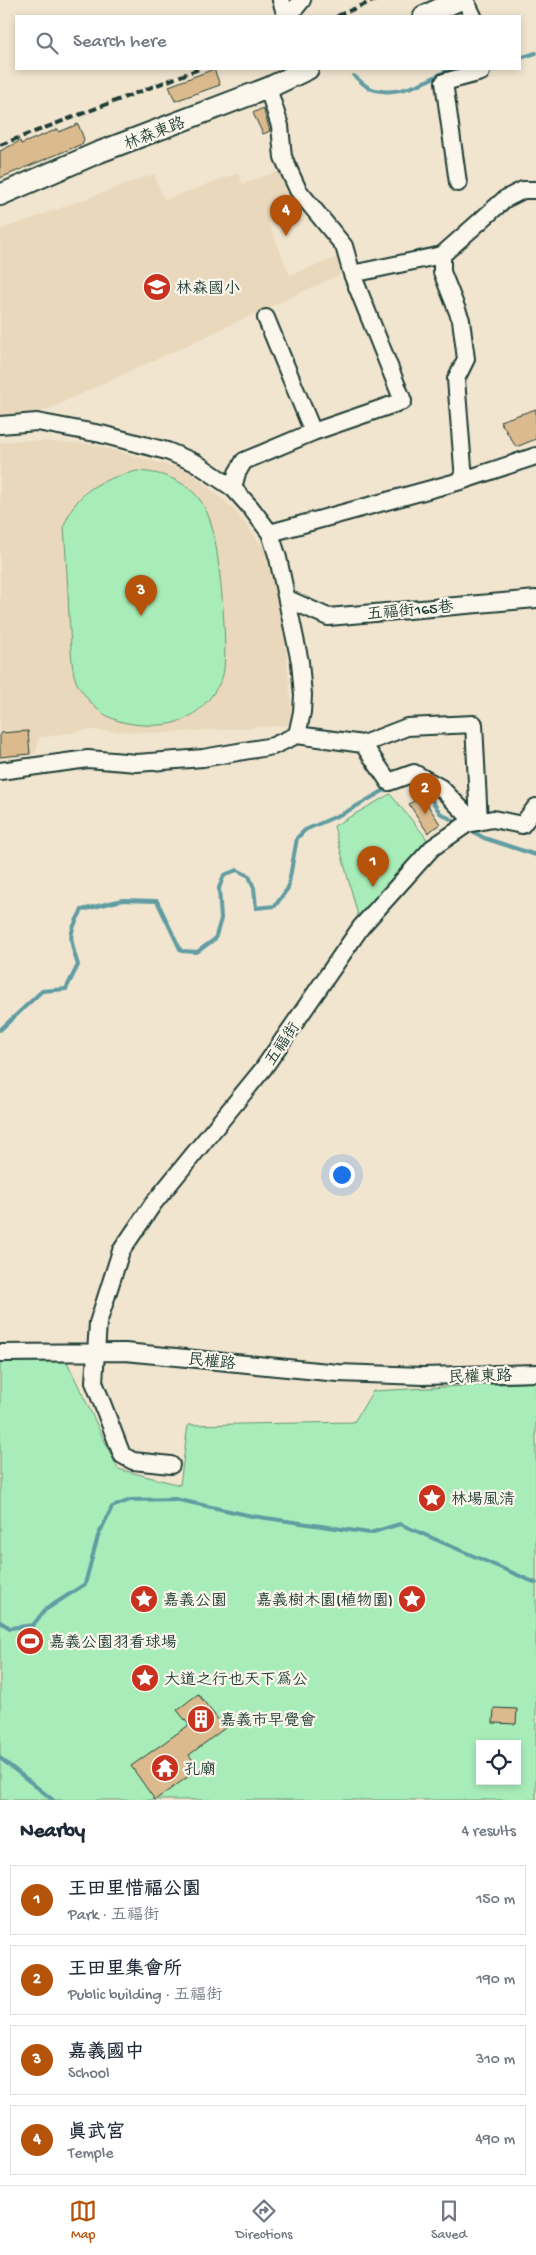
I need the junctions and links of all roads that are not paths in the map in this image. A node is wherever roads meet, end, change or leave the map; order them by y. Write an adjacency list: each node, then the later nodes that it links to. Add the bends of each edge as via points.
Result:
1 (281, 0): 5 (street)
2 (302, 0): 6 (street)
3 (460, 0): 7 (main road)
4 (465, 0): 8 (street)
5 (288, 15)
6 (289, 15)
7 (426, 15)
8 (472, 15)
9 (306, 70): 11 (main road, 林森東路)
10 (481, 70): 12 (street, via 444,82)
11 (268, 88): 14 (main road, 林森東路, via 96,153); 16 (street, via 280,126 283,157 298,190 344,246)
12 (458, 183)
13 (536, 190): 15 (street, via 523,190 505,199)
14 (0, 194)
15 (442, 255): 16 (street); 21 (street, via 442,272 461,320 466,359 456,379)
16 (352, 274): 19 (street, via 403,401)
17 (266, 318): 19 (street)
18 (0, 425): 22 (street, via 37,422 167,451 196,462)
19 (314, 432): 22 (street, via 244,461)
20 (536, 456): 21 (street)
21 (464, 480): 23 (street)
22 (233, 488): 23 (street)
23 (270, 533): 24 (street)
24 (288, 598): 25 (street, 五福街165巷, via 328,617); 26 (street, via 303,694)
25 (536, 599)
26 (297, 735): 27 (street); 28 (street, via 273,746 203,758 138,763 88,759)
27 (363, 744): 30 (street, via 389,782 414,773 441,788); 30 (street, via 407,727 474,724)
28 (0, 771)
29 (536, 807): 30 (street, 五福街, via 522,825 493,819)
30 (476, 822): 32 (street, 五福街, via 467,824 432,848 361,927 263,1069 153,1204 121,1251 98,1323)
31 (0, 1353): 32 (street, 民權路)
32 (95, 1353): 34 (street, 民權路, via 125,1352 338,1372); 35 (street, 五福街, via 94,1382 122,1454 133,1461)
33 (536, 1373): 34 (street, 民權東路)
34 (423, 1376)
35 (171, 1464)

